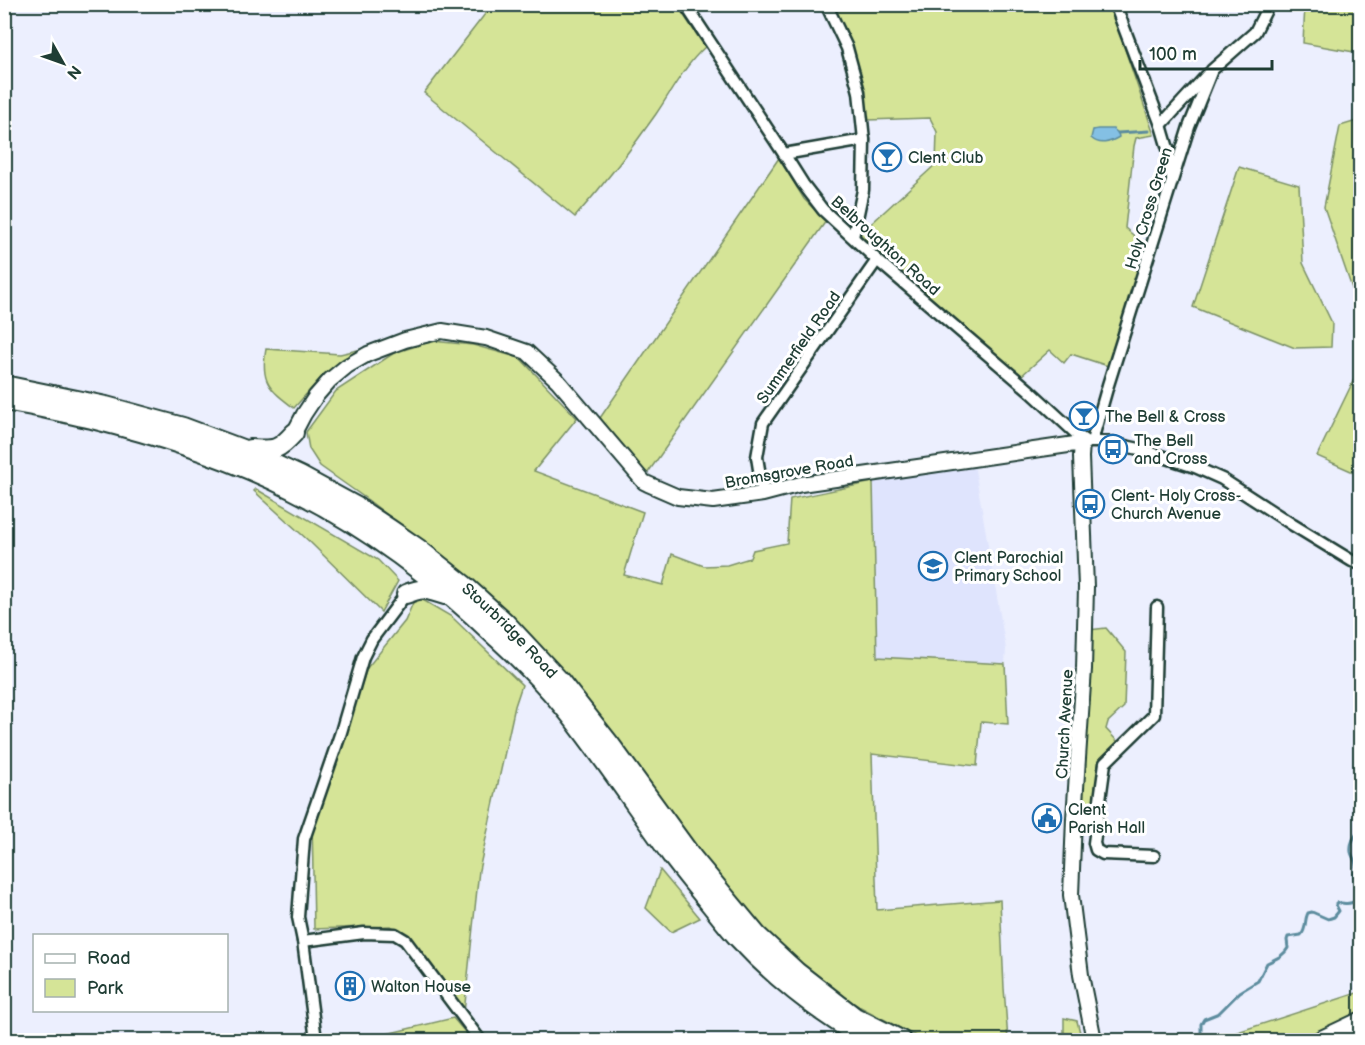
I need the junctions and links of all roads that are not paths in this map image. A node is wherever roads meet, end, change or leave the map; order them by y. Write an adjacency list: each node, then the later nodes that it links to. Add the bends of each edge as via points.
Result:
1 (685, 4): 8 (street, Belbroughton Road)
2 (826, 4): 7 (street, via 847,48 859,92)
3 (1115, 4): 6 (street)
4 (1269, 4): 5 (street, Holy Cross Green, via 1255,32)
5 (1212, 70): 6 (street); 9 (street, Holy Cross Green)
6 (1161, 124): 9 (street)
7 (864, 140): 8 (street); 10 (street, via 863,190)
8 (784, 154): 10 (street, Belbroughton Road, via 824,210)
9 (1172, 182): 15 (street, Holy Cross Green)
10 (853, 237): 11 (street, Belbroughton Road)
11 (877, 260): 15 (street, Belbroughton Road); 18 (street, Summerfield Road, via 763,423 757,457)
12 (4, 386): 16 (highway, Stourbridge Road, via 106,406)
13 (4, 401): 19 (highway, Stourbridge Road, via 141,432 239,465 350,522)
14 (294, 432): 16 (highway, via 278,448); 17 (highway, via 291,461); 18 (street, Bromsgrove Road, via 316,396 347,366 395,344 442,331 486,338 527,352 558,381 644,482 678,497 713,501)
15 (1087, 442): 18 (street, Bromsgrove Road, via 801,484); 20 (street, Bromsgrove Road, via 1139,449 1222,479); 25 (street, Church Avenue, via 1081,457 1086,587)
16 (242, 449): 17 (highway, Stourbridge Road)
17 (300, 476): 32 (highway, Stourbridge Road, via 400,536 463,584 504,622 575,699 693,858 757,935 796,972 855,1017)
18 (763, 494)
19 (396, 553): 21 (highway, via 407,577); 22 (highway, Stourbridge Road)
20 (1360, 564)
21 (406, 594): 22 (highway, via 420,589); 27 (street, via 363,657 304,839 298,917)
22 (453, 597): 31 (highway, Stourbridge Road, via 513,653 568,713 672,857 736,936 784,983)
23 (1158, 607): 24 (street, via 1154,715 1105,763)
24 (1097, 815): 25 (street); 26 (street, via 1096,850 1103,854)
25 (1074, 818): 33 (street, Church Avenue, via 1071,895)
26 (1154, 856)
27 (303, 941): 29 (street); 30 (street, via 364,933 395,934 405,940)
28 (1360, 1022): 34 (highway)
29 (316, 1041)
30 (480, 1041)
31 (867, 1041)
32 (902, 1041)
33 (1094, 1041)
34 (1322, 1041)

